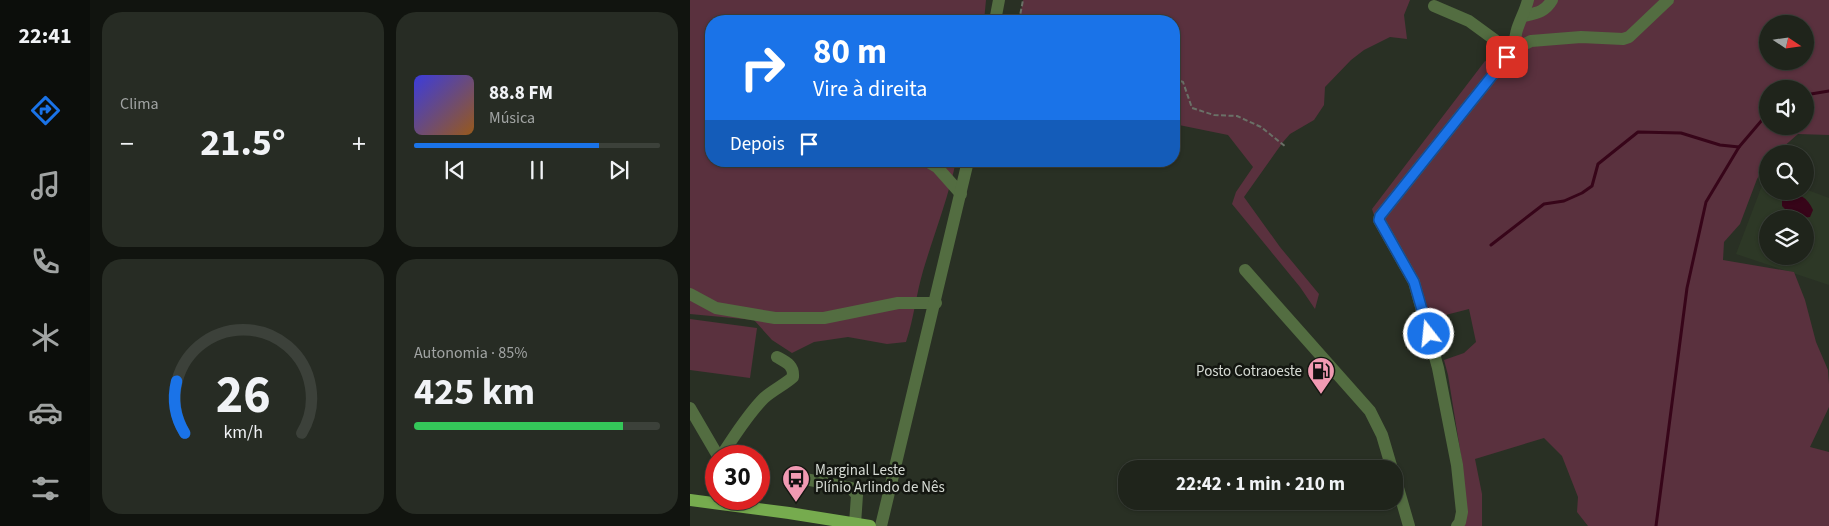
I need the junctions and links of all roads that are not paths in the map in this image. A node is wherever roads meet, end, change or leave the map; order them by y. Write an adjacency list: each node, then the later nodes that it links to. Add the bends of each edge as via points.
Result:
1 (998, 0): 6 (street)
2 (1528, 0): 7 (street)
3 (1552, 0): 7 (street, via 1540,13)
4 (1668, 0): 8 (street, via 1629,37 1532,41)
5 (1434, 6): 8 (street, via 1469,20)
6 (996, 15)
7 (1524, 16): 8 (street, via 1515,33)
8 (1512, 52): 29 (street, via 1379,220 1414,282 1438,368 1457,465 1462,512)
9 (937, 167): 11 (street)
10 (967, 167): 11 (street)
11 (961, 194): 14 (street)
12 (1245, 270): 19 (street, via 1370,412 1382,435)
13 (690, 294): 14 (street, via 716,308 774,318 824,318 898,304)
14 (936, 303): 27 (street)
15 (777, 357): 18 (street, via 789,364 794,371 793,377 757,405)
16 (690, 408): 17 (street)
17 (713, 445)
18 (728, 445)
19 (1389, 460)
20 (804, 480): 25 (street, via 851,488 857,495)
21 (690, 500): 22 (main road)
22 (705, 500)
23 (1403, 505): 28 (street)
24 (770, 510): 25 (main road)
25 (855, 524): 26 (main road)
26 (870, 526)
27 (881, 526)
28 (1409, 526)
29 (1457, 526)

